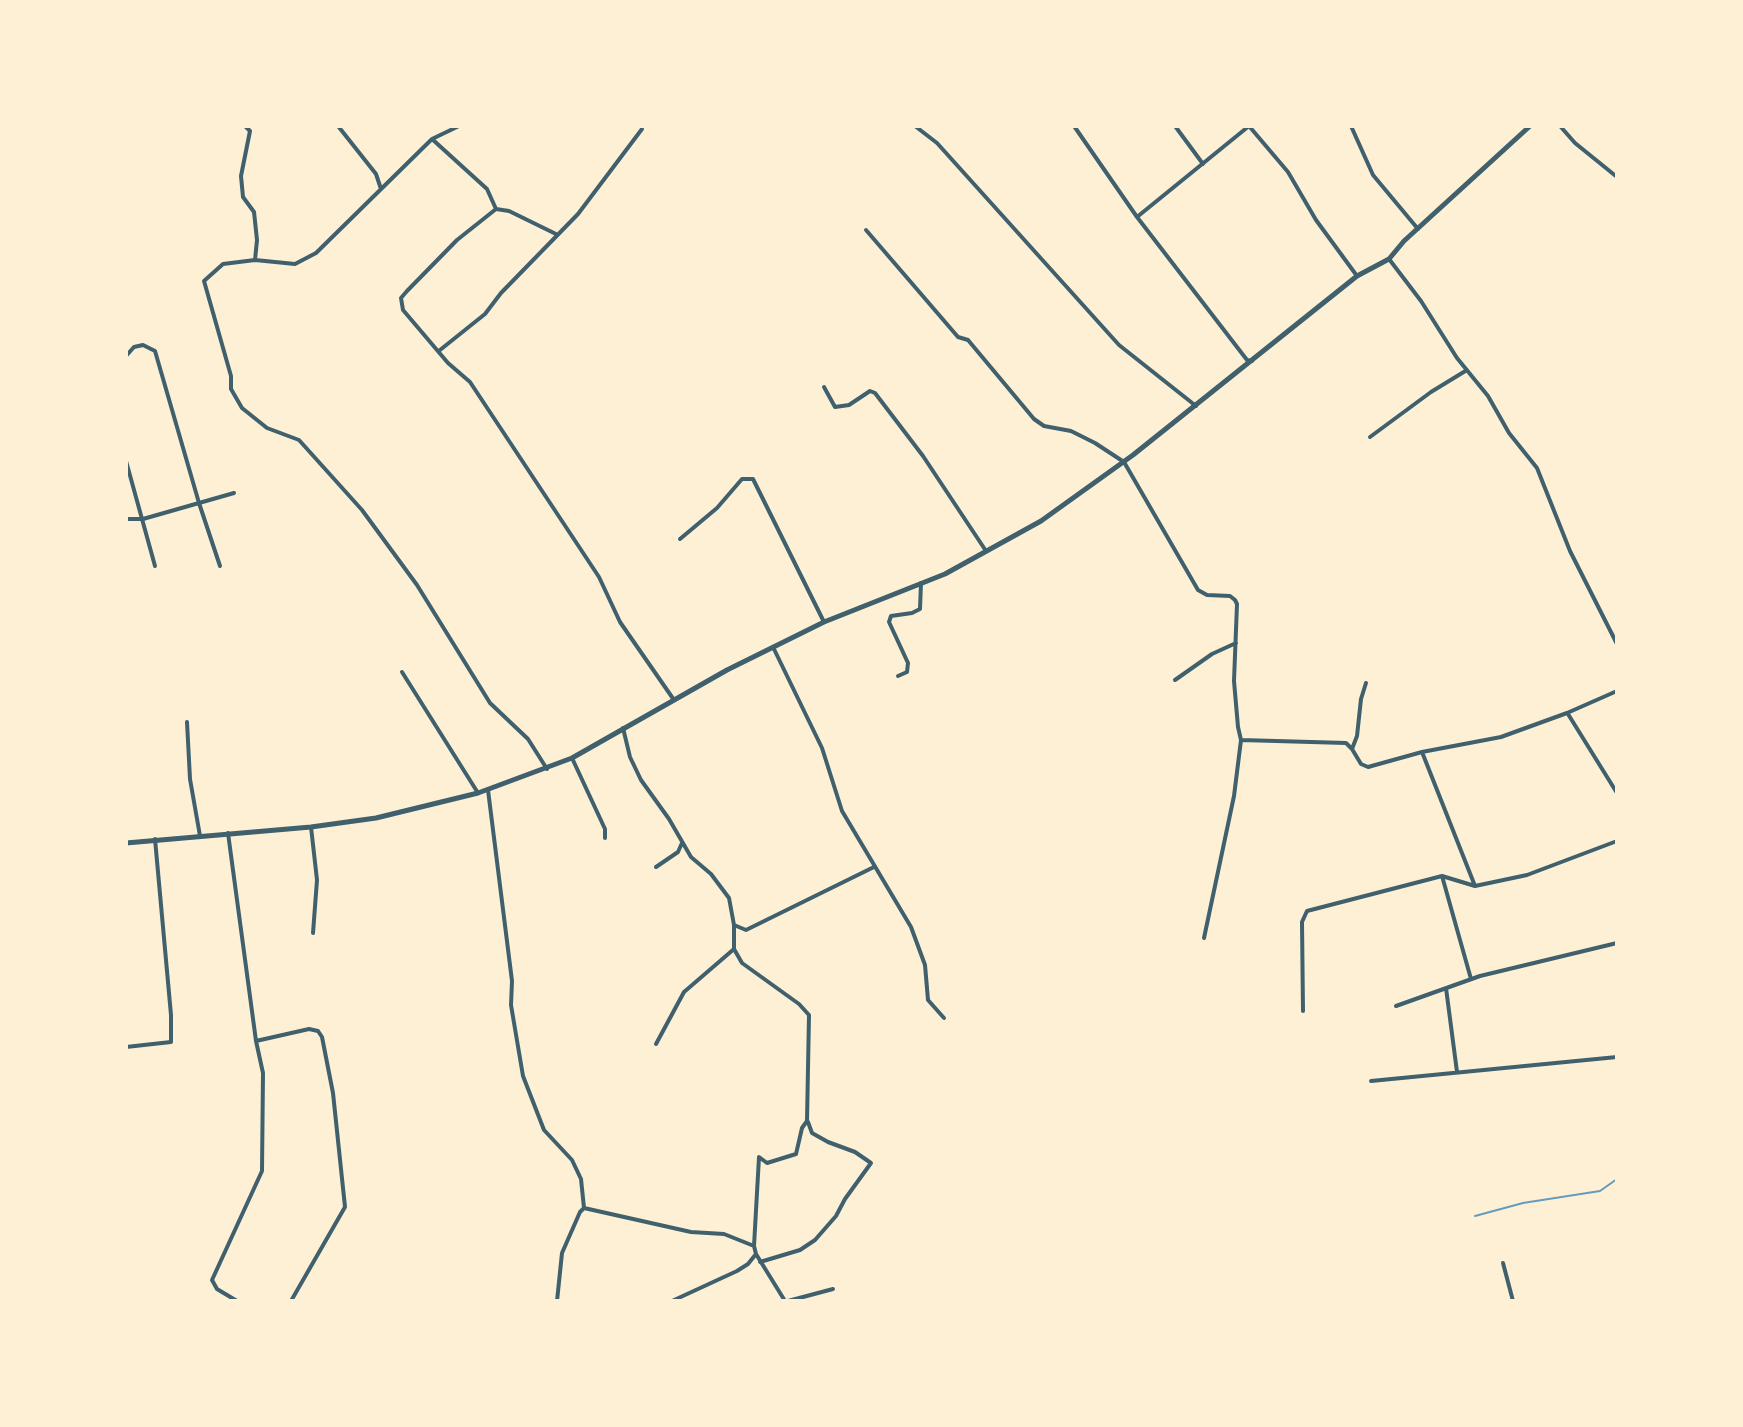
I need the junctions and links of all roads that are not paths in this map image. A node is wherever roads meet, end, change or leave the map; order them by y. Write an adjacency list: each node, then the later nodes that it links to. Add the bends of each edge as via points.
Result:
1 (245, 126): 22 (street, via 250,131 241,176 243,197 254,212)
2 (338, 126): 15 (street, via 376,174)
3 (459, 126): 12 (street)
4 (915, 126): 29 (street, via 937,143 1119,345)
5 (1074, 126): 17 (street)
6 (1175, 126): 13 (street)
7 (1249, 126): 13 (street); 23 (street, via 1288,172)
8 (1351, 126): 18 (street, via 1373,175)
9 (1530, 126): 18 (street)
10 (1560, 126): 14 (street)
11 (642, 129): 20 (street, via 578,214)
12 (432, 139): 15 (street); 16 (street, via 487,189)
13 (1203, 164): 17 (street)
14 (1617, 177)
15 (381, 189): 22 (street, via 316,253 295,264)
16 (496, 209): 20 (street); 24 (street, via 457,240 401,298 403,310)
17 (1137, 217): 26 (street)
18 (1418, 229): 21 (street)
19 (866, 230): 32 (street, via 1034,419 1051,429 1071,431)
20 (556, 234): 24 (street, via 485,314)
21 (1389, 259): 23 (street); 27 (street)
22 (255, 260): 60 (street, via 223,264 204,281 236,399 267,428 299,440 362,510 417,585 490,703 528,739)
23 (1357, 276): 26 (street)
24 (440, 350): 52 (street, via 470,382)
25 (126, 356): 34 (street, via 143,345 155,351)
26 (1252, 361): 29 (street)
27 (1467, 370): 30 (street); 43 (street, via 1537,468 1570,551)
28 (824, 387): 38 (street, via 835,407 875,393)
29 (1196, 406): 32 (street)
30 (1370, 437)
31 (126, 461): 36 (street)
32 (1124, 462): 38 (street, via 1041,521); 44 (street, via 1198,590 1235,600)
33 (234, 493): 34 (street)
34 (199, 503): 36 (street); 40 (street)
35 (126, 519): 36 (street)
36 (143, 519): 39 (street)
37 (680, 539): 42 (street, via 742,479 753,479)
38 (986, 551): 41 (street)
39 (155, 566)
40 (220, 566)
41 (921, 583): 42 (street); 48 (street, via 920,609 891,616 889,622 908,663 907,672)
42 (824, 622): 46 (street)
43 (1615, 633): 45 (street)
44 (1236, 643): 49 (street); 56 (street)
45 (1617, 644)
46 (773, 647): 52 (street); 73 (street, via 822,748 842,811)
47 (402, 672): 62 (street)
48 (898, 676)
49 (1175, 680)
50 (1366, 683): 57 (street)
51 (1617, 691): 53 (street)
52 (674, 700): 55 (street)
53 (1567, 713): 58 (street, via 1501,737); 63 (street)
54 (187, 722): 66 (street)
55 (623, 728): 59 (street); 71 (street, via 641,780)
56 (1241, 740): 57 (street, via 1339,742); 78 (street)
57 (1352, 749): 58 (street, via 1368,767)
58 (1422, 752): 75 (street)
59 (572, 758): 60 (street); 67 (street)
60 (547, 769): 61 (street)
61 (488, 790): 62 (street); 93 (street, via 523,1076 544,1130 572,1160 581,1179)
62 (478, 793): 64 (street, via 376,818)
63 (1617, 793)
64 (311, 827): 65 (street); 77 (street, via 317,880)
65 (228, 833): 66 (street); 86 (street)
66 (200, 836): 68 (street)
67 (605, 838)
68 (155, 839): 70 (street); 88 (street, via 171,1042)
69 (1617, 841): 75 (street, via 1527,875)
70 (126, 843)
71 (682, 843): 72 (street); 76 (street, via 729,898)
72 (656, 867)
73 (874, 867): 76 (street, via 746,930); 85 (street, via 911,927 925,965 928,1000)
74 (1442, 876): 75 (street); 81 (street); 84 (street, via 1307,911 1302,922)
75 (1475, 886)
76 (734, 925): 80 (street)
77 (313, 933)
78 (1204, 938)
79 (1617, 943): 81 (street)
80 (734, 949): 87 (street, via 684,992); 92 (street, via 742,963 809,1015)
81 (1471, 979): 82 (street)
82 (1446, 988): 83 (street); 90 (street)
83 (1396, 1006)
84 (1303, 1011)
85 (944, 1018)
86 (256, 1041): 99 (street, via 263,1073 262,1171 212,1280); 100 (street, via 318,1031 333,1093 345,1207)
87 (656, 1044)
88 (126, 1047)
89 (1617, 1057): 90 (street)
90 (1457, 1072): 91 (street)
91 (1371, 1081)
92 (807, 1121): 94 (street, via 796,1154 767,1163 759,1157); 96 (street, via 812,1133 871,1163 815,1240)
93 (584, 1208): 94 (street, via 691,1232 724,1234); 101 (street, via 562,1253)
94 (754, 1246): 95 (street)
95 (756, 1254): 96 (street); 102 (street, via 737,1271)
96 (760, 1262): 103 (street)
97 (1503, 1263): 104 (street)
98 (833, 1289): 103 (street)
99 (237, 1301)
100 (291, 1301)
101 (557, 1301)
102 (672, 1301)
103 (787, 1301)
104 (1513, 1301)

